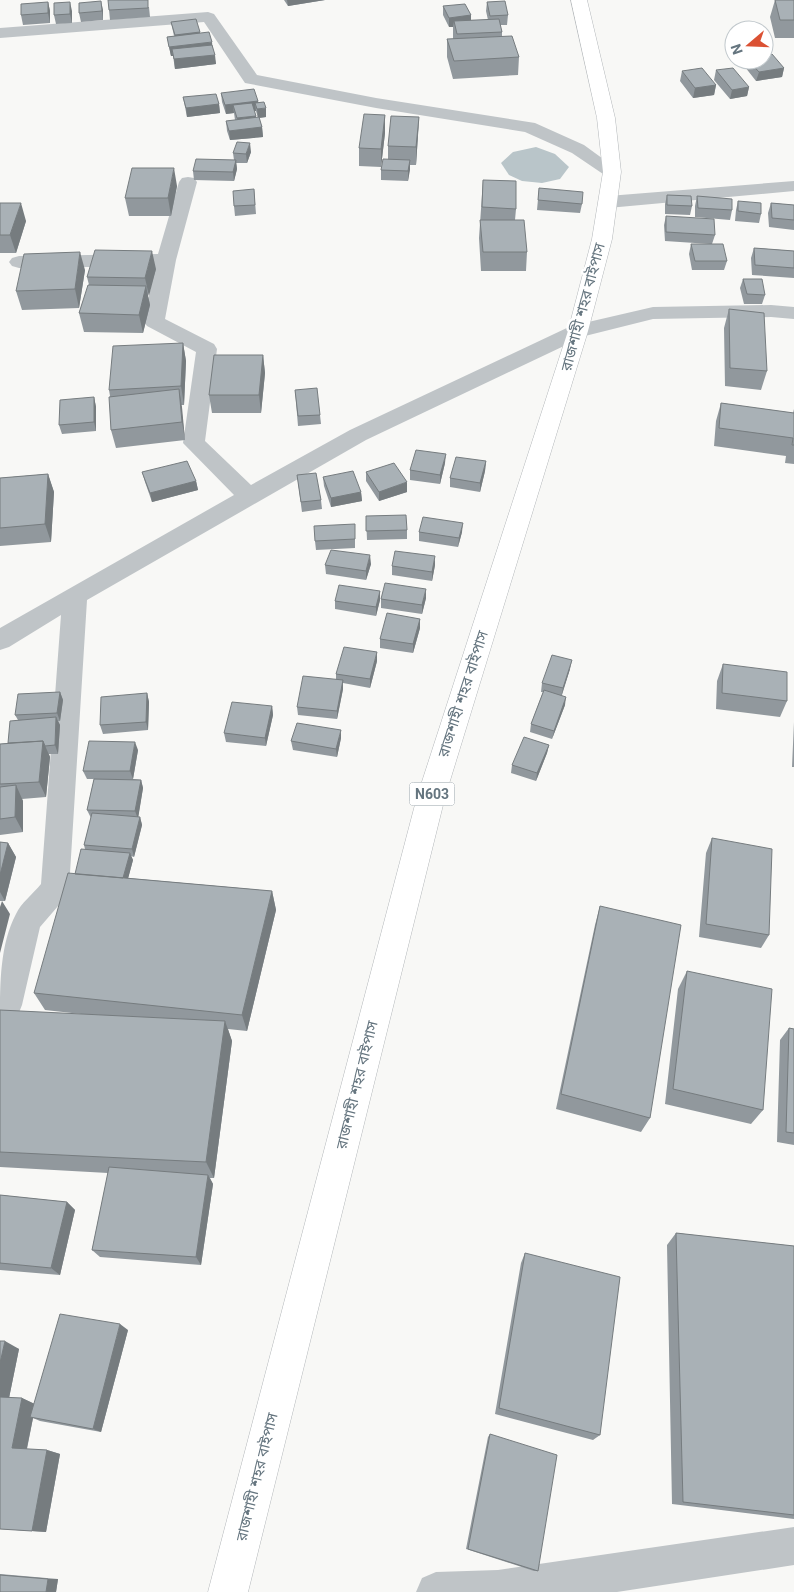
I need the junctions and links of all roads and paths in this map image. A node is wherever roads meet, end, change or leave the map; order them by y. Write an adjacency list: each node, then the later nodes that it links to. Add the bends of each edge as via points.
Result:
1 (579, 0): 3 (highway, রাজশাহী শহর বাইপাস / N603, via 606,118)
2 (0, 33): 3 (street, via 208,17 252,80 529,126 578,149)
3 (612, 172): 6 (highway, রাজশাহী শহর বাইপাস / N603)
4 (188, 182): 7 (street)
5 (794, 186): 6 (street)
6 (608, 202): 10 (highway, রাজশাহী শহর বাইপাস / N603, via 602,239)
7 (166, 260): 8 (street); 11 (street, via 154,322 207,349 194,444)
8 (19, 262)
9 (794, 313): 10 (street, via 771,310 653,313)
10 (578, 331): 11 (street, via 358,435); 16 (highway, রাজশাহী শহর বাইপাস / N603, via 431,797)
11 (249, 496): 12 (street)
12 (75, 596): 13 (street); 14 (street, via 55,889 27,921)
13 (0, 640)
14 (8, 1005)
15 (794, 1546): 17 (street, via 498,1590)
16 (228, 1592)
17 (436, 1592)

